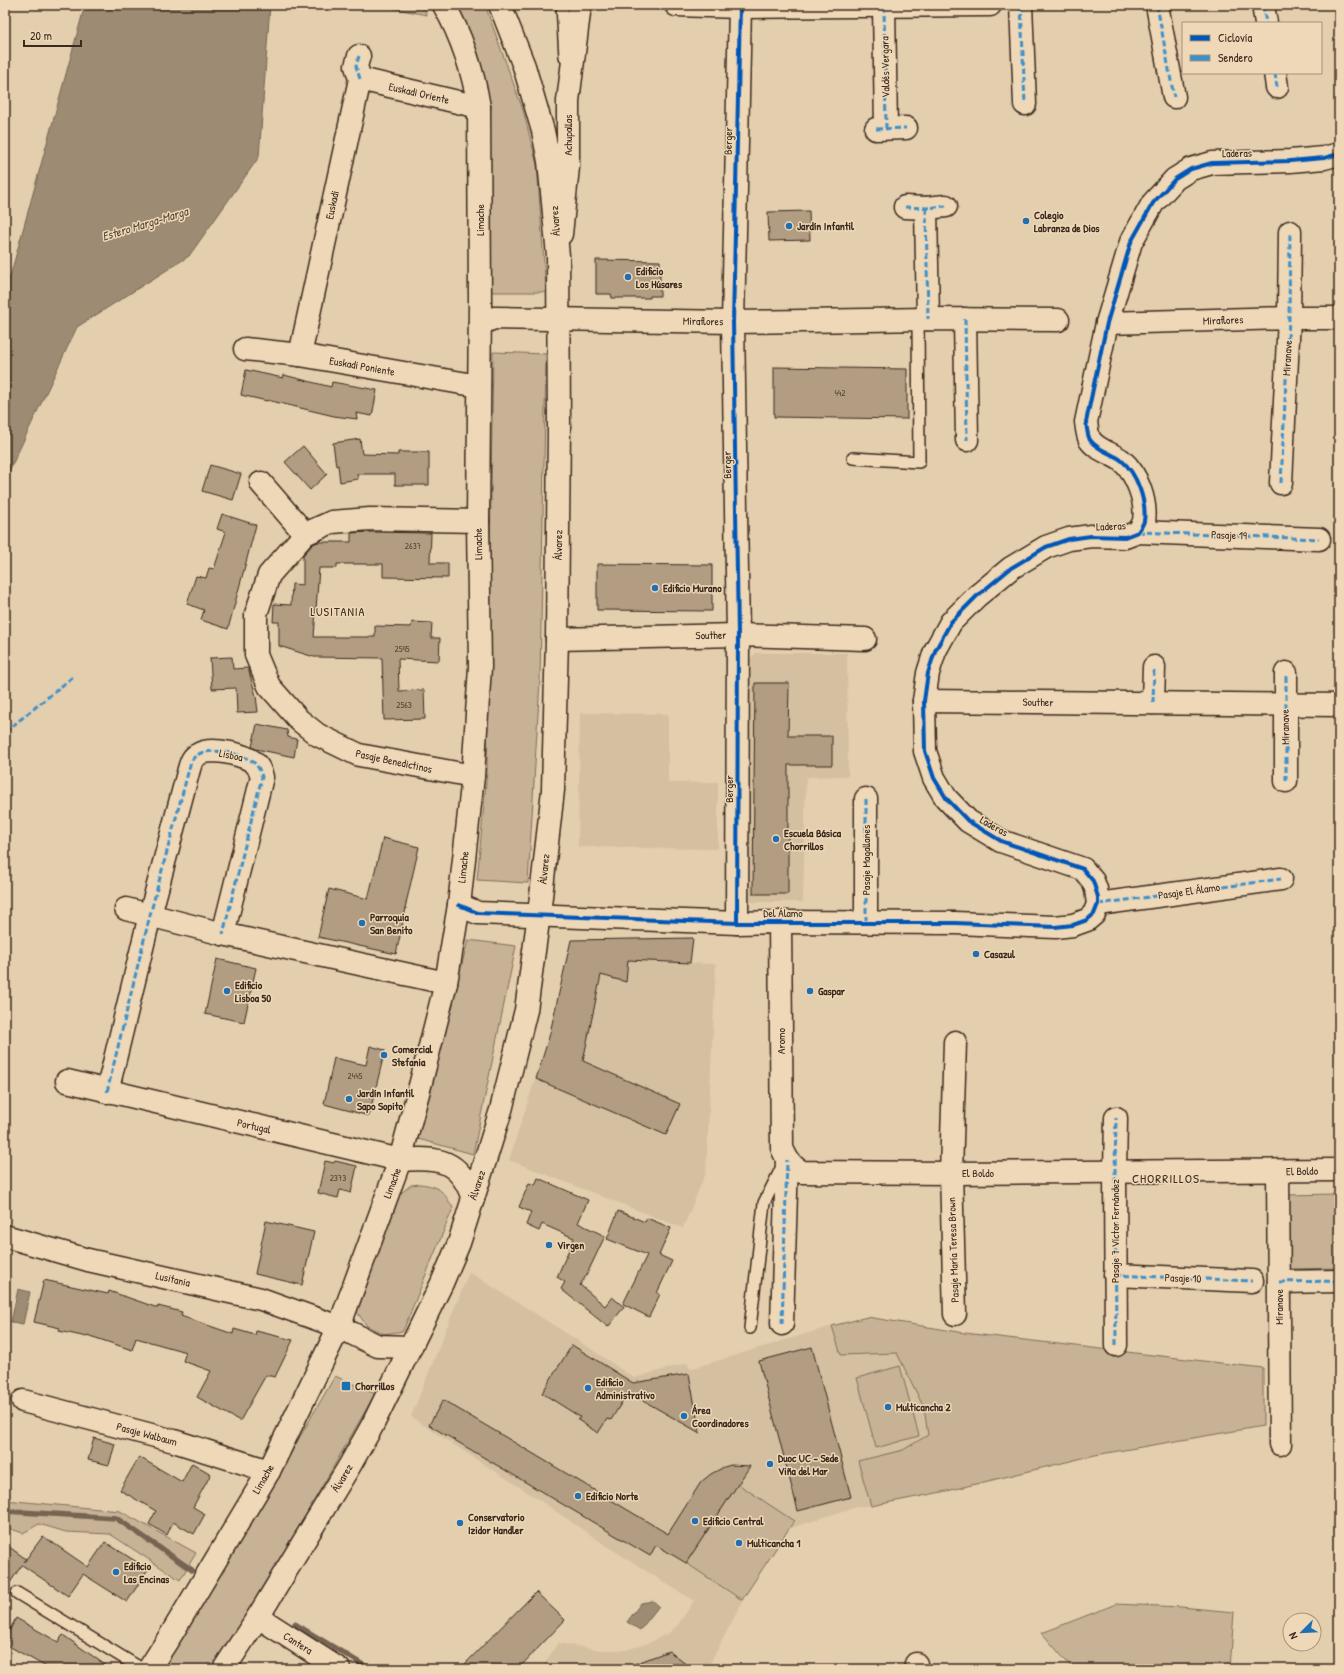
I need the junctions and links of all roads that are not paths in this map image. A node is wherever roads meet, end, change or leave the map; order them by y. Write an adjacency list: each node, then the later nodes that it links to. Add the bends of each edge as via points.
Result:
1 (444, 5): 18 (street, Limache, via 464,47)
2 (500, 5): 23 (street, Álvarez, via 524,66 543,131 554,204)
3 (562, 5): 16 (lane)
4 (580, 5): 16 (street, Achupallas)
5 (676, 5): 11 (street)
6 (979, 5): 10 (street)
7 (1021, 5): 17 (street)
8 (1157, 5): 15 (street)
9 (1263, 5): 12 (street)
10 (884, 6): 11 (street); 19 (street, Valdés Vergara)
11 (740, 7): 30 (street, Berger)
12 (1266, 22)
13 (359, 56): 14 (street, Euskadi, via 356,66)
14 (360, 79): 18 (street, Euskadi Oriente); 34 (street, Euskadi)
15 (1174, 96)
16 (568, 102): 23 (street, Achupallas, via 568,167)
17 (1025, 104)
18 (479, 107): 32 (street, Limache)
19 (889, 128)
20 (1339, 154): 31 (street, Laderas, via 1290,161 1212,163 1191,169 1174,179 1153,204 1131,242)
21 (926, 207): 27 (street)
22 (1290, 232): 25 (street, Miranave)
23 (558, 265): 24 (street, Álvarez)
24 (559, 318): 30 (street, Miraflores); 32 (street, Miraflores, via 494,318); 45 (street, Álvarez)
25 (1289, 318): 26 (street, Miraflores); 31 (street, Miraflores); 39 (street, Miranave)
26 (1339, 318)
27 (923, 319): 28 (street, Miraflores); 30 (street, Miraflores); 37 (lane, via 919,462)
28 (965, 319): 29 (street, Miraflores); 36 (street)
29 (1058, 320)
30 (733, 322): 44 (street, Berger)
31 (1106, 323): 41 (street, Laderas, via 1086,427 1091,441 1129,468 1136,481 1144,512 1144,523)
32 (480, 324): 35 (street, Limache)
33 (245, 350): 34 (street, Euskadi Poniente)
34 (300, 355): 35 (street, Euskadi Poniente)
35 (479, 386): 40 (street, Limache)
36 (967, 440)
37 (853, 458)
38 (261, 483): 42 (street)
39 (1281, 483)
40 (478, 521): 42 (street, Pasaje Benedictinos, via 370,519 332,522); 53 (street, Limache, via 480,666)
41 (1138, 532): 43 (street, Pasaje 19); 49 (street, Laderas, via 1125,537 1091,536 1069,539 1046,547 1011,568 951,622 935,651 928,673)
42 (305, 534): 53 (street, Pasaje Benedictinos, via 269,575 256,614 256,655 268,686 299,720 318,735 359,755)
43 (1319, 539)
44 (738, 634): 45 (street, Souther); 46 (street, Souther); 64 (street, Berger)
45 (557, 639): 60 (street, Álvarez, via 553,790)
46 (865, 639)
47 (1154, 667): 50 (street)
48 (1286, 674): 51 (street, Miranave)
49 (924, 701): 50 (street, Souther); 57 (street, Laderas, via 925,751 934,778 946,798 968,821 1001,841 1083,870 1093,881)
50 (1153, 703): 51 (street, Souther)
51 (1285, 705): 52 (street, Souther); 54 (street, Miranave)
52 (1339, 705)
53 (473, 776): 58 (street, Limache)
54 (1286, 781)
55 (866, 799): 63 (street, Pasaje Magallanes)
56 (1281, 879): 57 (street, Pasaje El Álamo)
57 (1098, 904): 63 (street, Del Álamo, via 1094,914 1087,920 1073,925)
58 (459, 905): 60 (street, Del Álamo, via 478,913); 66 (street, Limache)
59 (126, 909): 61 (street)
60 (539, 914): 64 (street, Del Álamo); 77 (street, Álvarez, via 526,1010 501,1110)
61 (150, 915): 65 (street); 65 (street, Lisboa, via 192,759 199,753 211,750 246,757 257,765 262,777); 69 (street)
62 (780, 922): 63 (street, Del Álamo); 64 (street, Del Álamo); 72 (street, Aromo, via 781,1134)
63 (866, 922)
64 (737, 923)
65 (222, 934): 66 (street)
66 (446, 983): 71 (street, Limache)
67 (955, 1042): 76 (street, Pasaje María Teresa Brown)
68 (67, 1082): 69 (street, Portugal)
69 (108, 1092): 71 (street, Portugal)
70 (1116, 1118): 75 (street, Pasaje 7 Víctor Fernández)
71 (400, 1160): 77 (street, Portugal, via 425,1158 447,1164 462,1174); 85 (street, Limache)
72 (786, 1160): 76 (street, El Boldo, via 802,1172); 84 (street); 86 (lane, via 764,1203)
73 (1339, 1170): 74 (street, El Boldo)
74 (1278, 1171): 75 (street, El Boldo); 82 (street, Miranave)
75 (1115, 1172): 76 (street, El Boldo); 79 (street, Pasaje 7 Víctor Fernández)
76 (951, 1173): 83 (street, Pasaje María Teresa Brown)
77 (473, 1199): 88 (street, Álvarez, via 448,1270)
78 (13, 1238): 85 (street, Lusitania, via 88,1260 261,1299)
79 (1115, 1275): 80 (street, Pasaje 10); 87 (street, Pasaje 7 Víctor Fernández)
80 (1252, 1280)
81 (1339, 1281): 82 (street)
82 (1278, 1282): 90 (street, Miranave)
83 (955, 1314)
84 (782, 1324)
85 (339, 1327): 88 (street, Lusitania, via 378,1346); 91 (street, Limache)
86 (750, 1328)
87 (1116, 1344)
88 (411, 1347): 93 (street, Álvarez, via 350,1466)
89 (23, 1402): 91 (street, Pasaje Walbaum, via 174,1441)
90 (1280, 1444)
91 (269, 1471): 95 (street, Limache)
92 (17, 1593): 94 (lane)
93 (258, 1617): 96 (street, Álvarez); 97 (street, Cantera)
94 (142, 1669)
95 (149, 1669)
96 (224, 1669)
97 (339, 1669)

